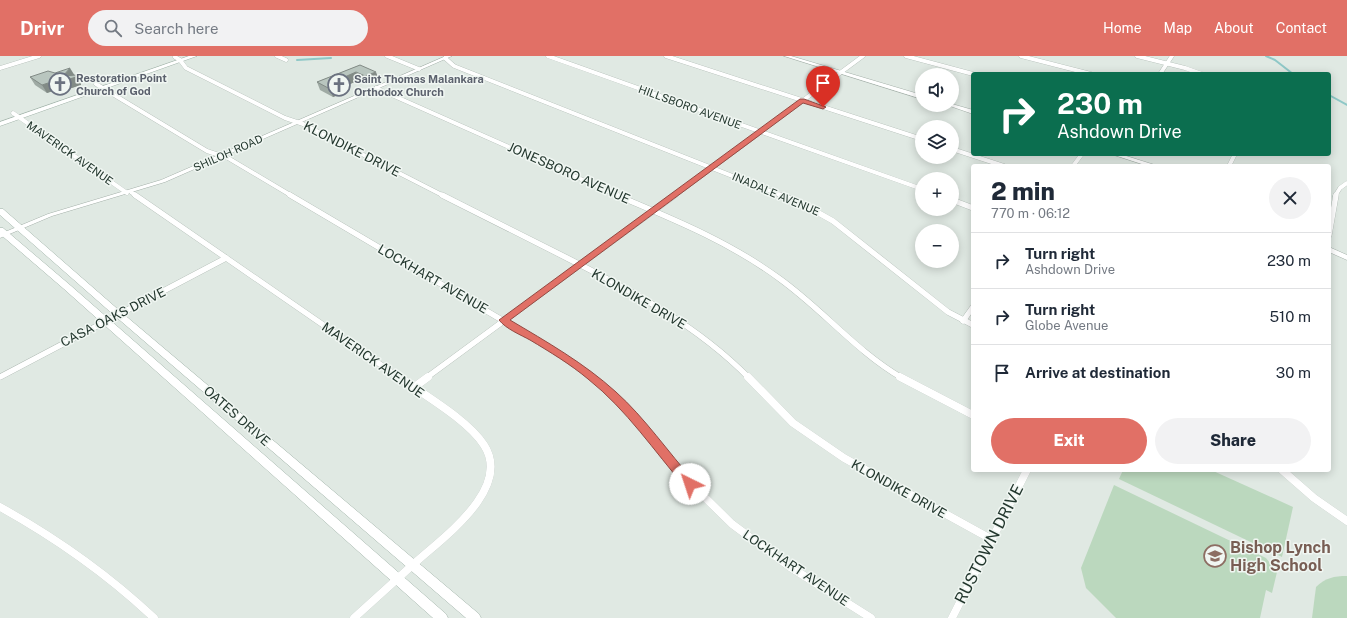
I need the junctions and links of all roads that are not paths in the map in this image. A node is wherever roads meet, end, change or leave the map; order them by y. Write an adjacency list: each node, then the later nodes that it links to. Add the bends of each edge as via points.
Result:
1 (39, 56): 17 (street)
2 (194, 56): 14 (main road)
3 (277, 56): 15 (street)
4 (387, 56): 18 (street)
5 (548, 56): 35 (street, HILLSBORO AVENUE)
6 (666, 56): 28 (street)
7 (786, 56): 19 (street)
8 (863, 56): 19 (street)
9 (906, 56): 23 (street)
10 (1022, 56): 20 (street)
11 (1137, 56): 16 (street)
12 (1172, 56): 16 (street)
13 (448, 57): 18 (street, SHILOH ROAD); 44 (street, INADALE AVENUE, via 454,66)
14 (178, 58): 24 (main road); 25 (main road); 33 (street, KLONDIKE DRIVE, via 186,68 285,118)
15 (286, 60)
16 (1167, 63): 21 (street); 22 (street)
17 (0, 68)
18 (419, 69): 26 (street, SHILOH ROAD)
19 (840, 72): 27 (street); 28 (street)
20 (1083, 72)
21 (1161, 72)
22 (1196, 72)
23 (971, 73)
24 (96, 84): 25 (street, LOCKHART AVENUE); 31 (main road)
25 (102, 88): 31 (main road); 39 (street, LOCKHART AVENUE, via 207,150)
26 (376, 88): 33 (street, SHILOH ROAD); 51 (street, JONESBORO AVENUE)
27 (915, 95)
28 (802, 100): 35 (street); 36 (street)
29 (959, 108): 30 (street)
30 (971, 111)
31 (16, 115): 32 (main road); 34 (main road); 47 (street, MAVERICK AVENUE)
32 (0, 118)
33 (298, 122): 39 (street, SHILOH ROAD); 58 (street, KLONDIKE DRIVE)
34 (0, 124)
35 (760, 132): 44 (street); 46 (street, HILLSBORO AVENUE)
36 (915, 137)
37 (959, 151): 38 (street)
38 (971, 155)
39 (222, 156): 47 (street, SHILOH ROAD); 61 (street, LOCKHART AVENUE)
40 (973, 156): 42 (street)
41 (1121, 156): 43 (street)
42 (998, 164)
43 (1148, 164)
44 (712, 167): 51 (street); 63 (street, INADALE AVENUE, via 818,211 948,312)
45 (1347, 183): 52 (street, via 1334,195)
46 (915, 187)
47 (129, 193): 53 (street, SHILOH ROAD, via 50,215); 56 (street, MAVERICK AVENUE)
48 (959, 203): 49 (street)
49 (971, 207)
50 (0, 211): 53 (main road, OATES DRIVE)
51 (653, 211): 58 (street); 67 (street, JONESBORO AVENUE, via 741,252 793,289 868,356 924,391)
52 (1331, 219)
53 (19, 227): 54 (street, SHILOH ROAD); 60 (main road, OATES DRIVE)
54 (2, 233): 62 (main road, OATES DRIVE)
55 (1331, 250): 57 (street)
56 (226, 258): 60 (street, CASA OAKS DRIVE); 66 (street, MAVERICK AVENUE)
57 (1347, 258)
58 (580, 265): 61 (street); 72 (street, KLONDIKE DRIVE, via 631,291 691,329 732,362 778,410 822,444)
59 (971, 311): 63 (street)
60 (118, 314): 62 (street, CASA OAKS DRIVE); 73 (main road, OATES DRIVE)
61 (504, 320): 66 (street); 79 (street, LOCKHART AVENUE, via 563,356 614,396 690,484 748,537 776,558)
62 (105, 321): 65 (street, CASA OAKS DRIVE); 74 (main road, OATES DRIVE)
63 (964, 321): 64 (street, INADALE AVENUE)
64 (971, 324)
65 (0, 377)
66 (413, 388): 73 (street, MAVERICK AVENUE, via 477,434 486,446 491,469 481,498 469,514)
67 (971, 414)
68 (1026, 472): 72 (street, RUSTOWN DRIVE)
69 (1284, 472): 71 (street, via 1314,498)
70 (0, 507): 75 (street, via 73,552 136,600)
71 (1347, 521)
72 (991, 539): 80 (street, RUSTOWN DRIVE)
73 (411, 565): 74 (street, MAVERICK AVENUE); 78 (main road, OATES DRIVE)
74 (397, 578): 76 (street, MAVERICK AVENUE); 77 (main road, OATES DRIVE)
75 (154, 618)
76 (354, 618)
77 (442, 618)
78 (475, 618)
79 (871, 618)
80 (952, 618)

